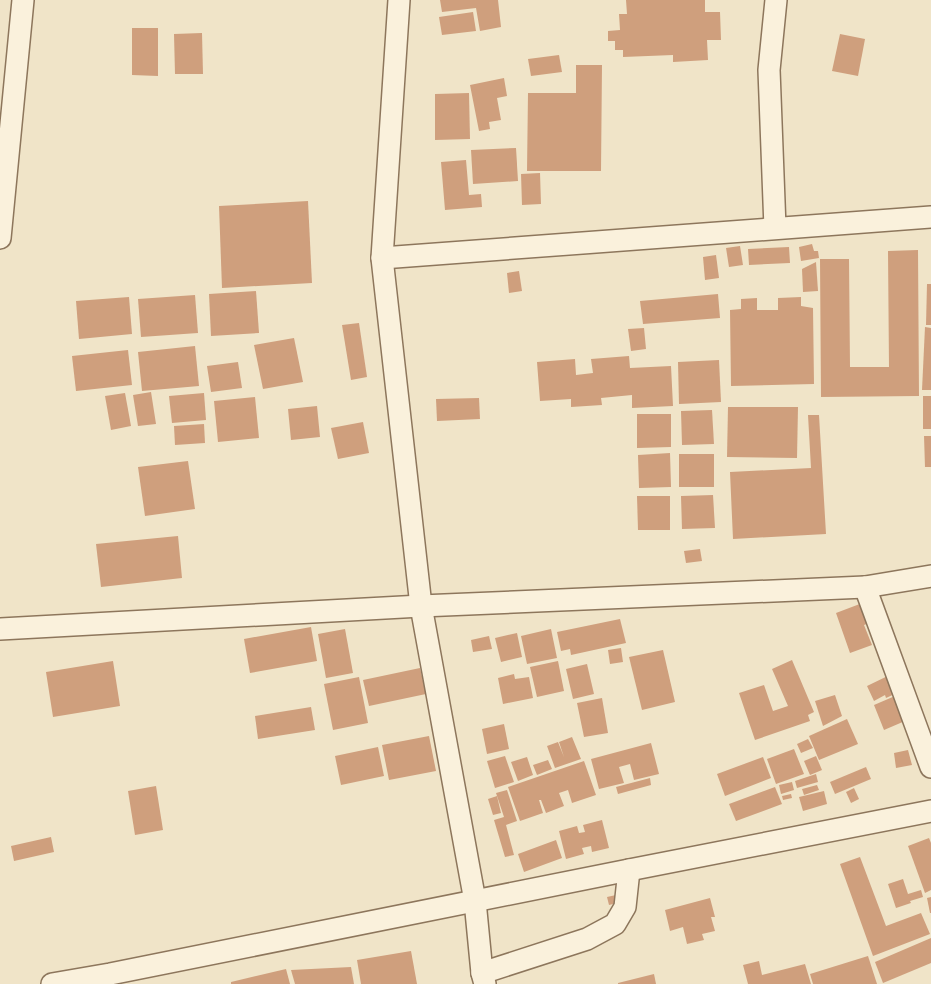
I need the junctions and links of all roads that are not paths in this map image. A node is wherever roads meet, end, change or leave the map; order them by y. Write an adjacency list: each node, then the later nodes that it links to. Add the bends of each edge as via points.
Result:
1 (23, 0): 6 (street)
2 (399, 0): 7 (street)
3 (776, 0): 5 (street, via 769,70)
4 (931, 217): 5 (street)
5 (775, 228): 7 (street)
6 (0, 238)
7 (382, 258): 10 (street)
8 (931, 576): 9 (street)
9 (865, 586): 10 (street); 12 (street)
10 (421, 606): 11 (street); 15 (street)
11 (0, 629)
12 (931, 767)
13 (931, 811): 14 (street)
14 (629, 870): 15 (street); 16 (street, via 625,907 615,924)
15 (475, 901): 16 (street); 17 (street)
16 (484, 978)
17 (111, 979): 18 (street)
18 (52, 984)

